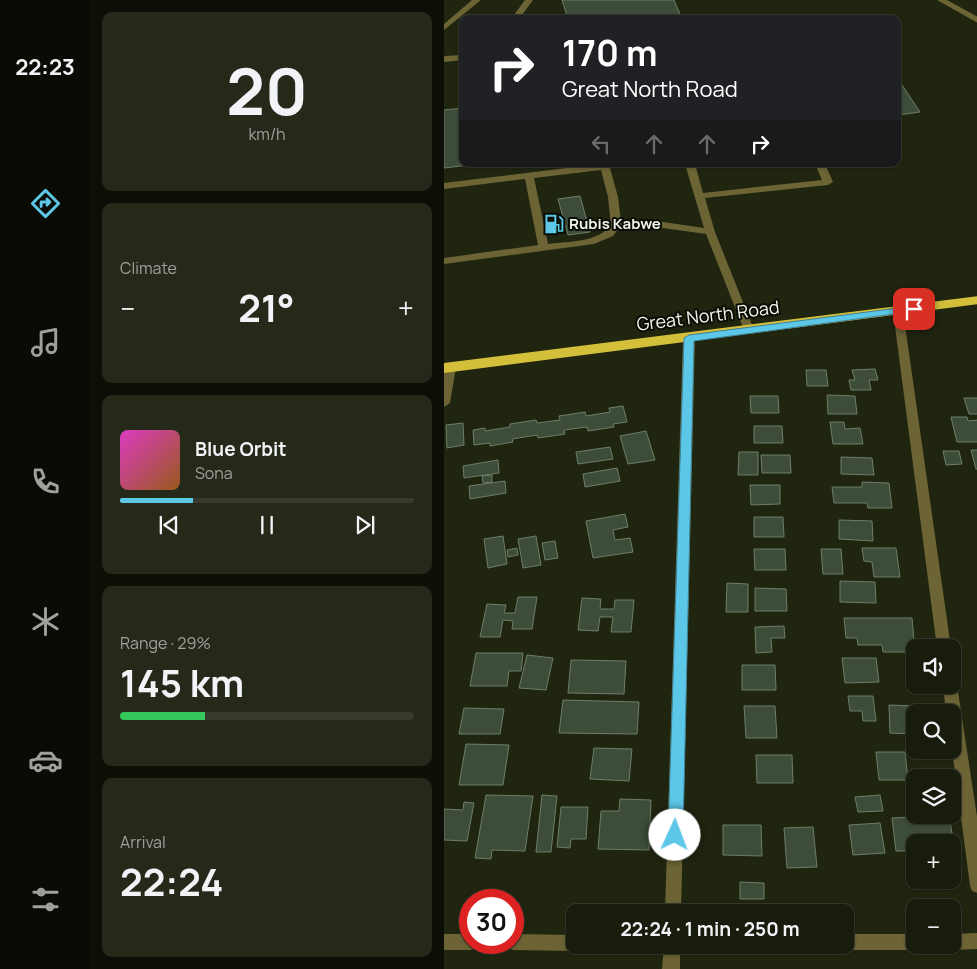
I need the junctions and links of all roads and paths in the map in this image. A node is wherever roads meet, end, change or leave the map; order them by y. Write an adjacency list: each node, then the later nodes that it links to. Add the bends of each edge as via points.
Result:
1 (478, 0): 4 (street)
2 (529, 0): 5 (street)
3 (941, 0): 7 (street)
4 (460, 15)
5 (518, 15)
6 (459, 16): 8 (street)
7 (977, 21)
8 (444, 28)
9 (459, 57): 10 (street)
10 (444, 59)
11 (592, 167): 15 (street)
12 (606, 167): 18 (street)
13 (691, 167): 17 (street)
14 (821, 167): 17 (street, via 828,182)
15 (529, 176): 16 (street); 20 (street)
16 (444, 186)
17 (699, 196): 19 (street)
18 (616, 225): 19 (street, via 671,225); 20 (street, via 609,234 594,241)
19 (710, 232): 24 (street)
20 (544, 248): 21 (street)
21 (444, 261)
22 (977, 300): 23 (highway, Great North Road)
23 (898, 311): 24 (highway, Great North Road); 28 (street)
24 (749, 330): 25 (highway, Great North Road)
25 (689, 338): 26 (highway, Great North Road); 31 (street)
26 (447, 367): 27 (street)
27 (444, 403)
28 (943, 639)
29 (951, 694): 30 (street)
30 (977, 885)
31 (673, 904)
32 (444, 942): 33 (street)
33 (459, 942)
34 (524, 942): 39 (street)
35 (854, 942): 36 (street)
36 (906, 942)
37 (961, 942): 38 (street)
38 (977, 942)
39 (566, 943)
40 (672, 954): 41 (street)
41 (671, 969)

